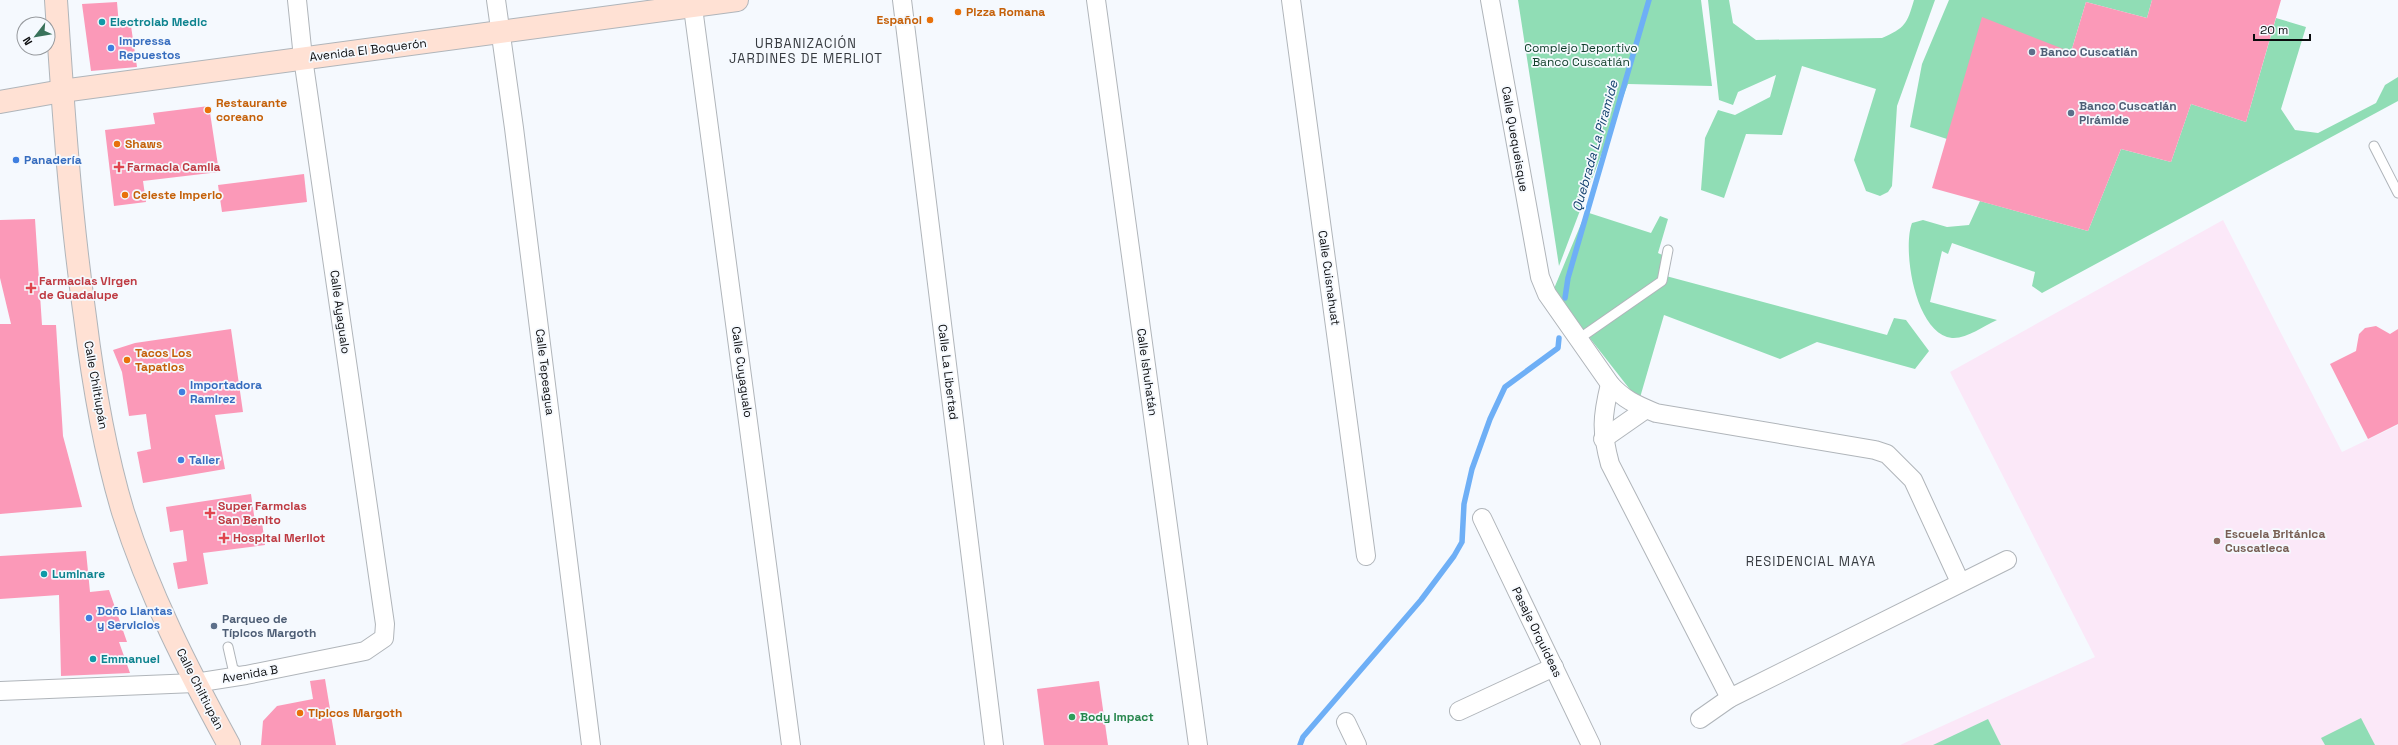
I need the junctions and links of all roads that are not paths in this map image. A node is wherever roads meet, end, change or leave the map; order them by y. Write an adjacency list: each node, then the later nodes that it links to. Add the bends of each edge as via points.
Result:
1 (56, 0): 12 (main road, Calle Chiltiupán)
2 (297, 0): 11 (street, Calle Ayagualo)
3 (496, 0): 10 (street, Calle Tepeagua)
4 (737, 0): 9 (main road, Avenida El Boquerón)
5 (902, 0): 38 (street, Calle La Libertad)
6 (1096, 0): 39 (street, Calle Ishuhatán)
7 (1291, 0): 22 (street, Calle Cuisnahuat)
8 (1490, 0): 17 (street, Calle Quequeisque, via 1540,277 1548,294)
9 (692, 3): 10 (main road, Avenida El Boquerón); 37 (street, Calle Cuyagualo)
10 (502, 32): 11 (main road, Avenida El Boquerón); 36 (street, Calle Tepeagua)
11 (303, 58): 12 (main road, Avenida El Boquerón); 25 (street, Calle Ayagualo)
12 (62, 91): 13 (main road, Avenida El Boquerón); 29 (main road, Calle Chiltiupán, via 78,265 92,372 112,470 123,511 152,593)
13 (0, 102)
14 (2374, 146): 15 (lane)
15 (2398, 193)
16 (1668, 250): 17 (lane, via 1662,281)
17 (1580, 338): 18 (street, Calle Quequeisque)
18 (1610, 384): 19 (street, Calle Quequeisque, via 1626,400); 20 (street, via 1603,412)
19 (1646, 409): 20 (street); 24 (street, Calle Quequeisque, via 1656,413 1887,454 1913,480)
20 (1603, 439): 31 (street, via 1610,464)
21 (1482, 518): 27 (street, Pasaje Orquídeas)
22 (1366, 556)
23 (2007, 560): 24 (street)
24 (1960, 582): 31 (street)
25 (385, 624): 28 (street, Avenida B, via 384,638 365,651)
26 (228, 647): 28 (lane, via 233,669)
27 (1554, 667): 32 (street); 41 (street, Pasaje Orquídeas)
28 (246, 675): 29 (street, Avenida B)
29 (195, 683): 30 (street, Avenida B); 35 (main road, Calle Chiltiupán)
30 (0, 691)
31 (1730, 698): 33 (street)
32 (1459, 711)
33 (1700, 719)
34 (1346, 722): 40 (street)
35 (229, 745)
36 (591, 745)
37 (791, 745)
38 (994, 745)
39 (1198, 745)
40 (1357, 745)
41 (1591, 745)

